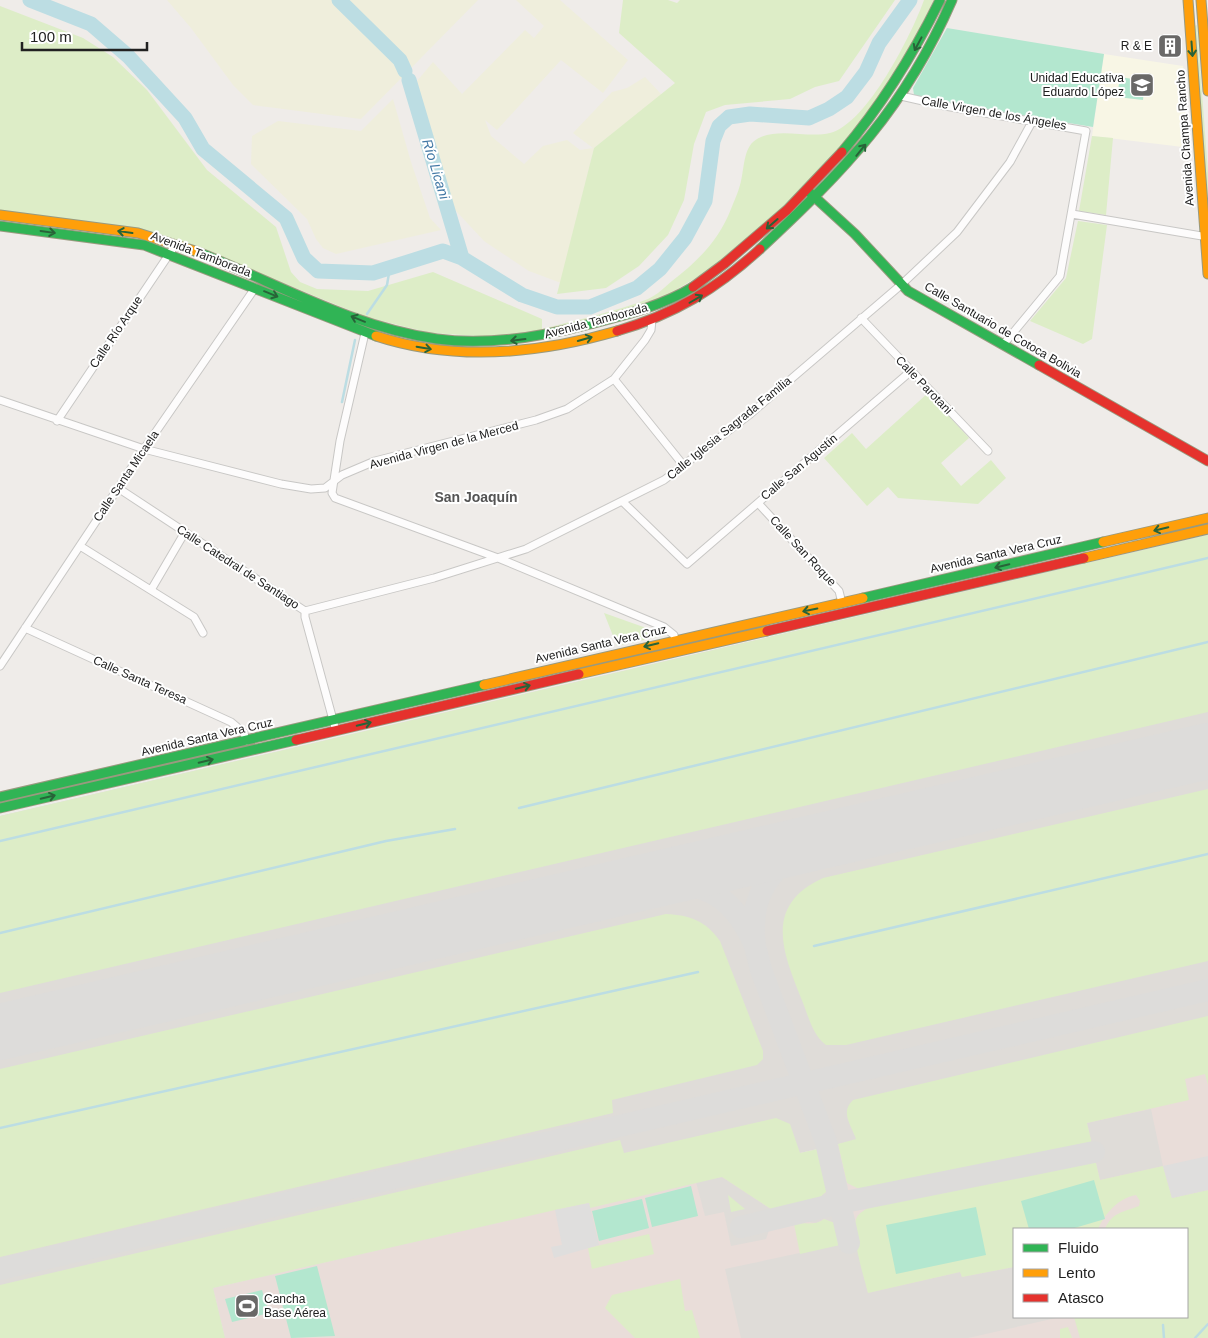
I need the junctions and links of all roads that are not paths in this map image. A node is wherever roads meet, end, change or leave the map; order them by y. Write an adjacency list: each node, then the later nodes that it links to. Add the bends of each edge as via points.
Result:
1 (940, 0): 10 (main road, Avenida Tamborada, one-way to 10, via 916,50 875,113 840,158)
2 (952, 0): 8 (main road, Avenida Tamborada)
3 (1188, 0): 5 (main road, Avenida Champa Rancho)
4 (1201, 0): 6 (main road)
5 (1189, 18): 6 (street); 15 (main road, Avenida Champa Rancho, one-way to 15)
6 (1205, 18): 7 (main road)
7 (1208, 92)
8 (901, 96): 9 (street, Calle Virgen de los Ángeles); 11 (main road, Avenida Tamborada, one-way to 8, via 858,153)
9 (1033, 120): 12 (street, Calle Virgen de los Ángeles, via 1086,131); 19 (street, Calle Iglesia Sagrada Familia, via 1010,162 957,232)
10 (808, 191): 11 (main road, Calle Santuario de Cotoca Bolivia); 16 (main road, Avenida Tamborada, one-way to 16, via 707,278 668,300 571,330 508,341 433,339 390,330)
11 (816, 198): 19 (main road, Calle Santuario de Cotoca Bolivia); 22 (main road, Avenida Tamborada, one-way to 11, via 714,288)
12 (1072, 214): 15 (street); 24 (street, via 1060,276)
13 (0, 215): 16 (main road, Avenida Tamborada, one-way to 13, via 152,236)
14 (0, 226): 17 (main road, Avenida Tamborada, one-way to 17, via 144,245)
15 (1206, 236): 18 (main road, Avenida Champa Rancho)
16 (176, 244): 17 (street, Calle Río Arque)
17 (169, 253): 20 (main road, Avenida Tamborada); 28 (street, Calle Río Arque)
18 (1208, 274)
19 (902, 284): 21 (street, Calle Iglesia Sagrada Familia); 24 (main road, Calle Santuario de Cotoca Bolivia, via 908,291)
20 (255, 288): 23 (main road, Avenida Tamborada, one-way to 23); 29 (street, Calle Santa Micaela)
21 (860, 318): 25 (street, Calle Parotani); 32 (street, Calle Iglesia Sagrada Familia, via 749,415)
22 (652, 320): 23 (main road, Avenida Tamborada, one-way to 22, via 437,351 508,352 574,342); 26 (street, Avenida Virgen de la Merced, via 645,340)
23 (365, 333): 33 (street)
24 (1003, 344): 31 (main road, Calle Santuario de Cotoca Bolivia)
25 (911, 371): 30 (street, Calle Parotani); 36 (street, Calle San Agustín)
26 (614, 379): 32 (street); 33 (street, Avenida Virgen de la Merced, via 567,409 536,420 375,461)
27 (0, 400): 28 (street, Avenida Virgen de la Merced)
28 (57, 421): 29 (street, Avenida Virgen de la Merced)
29 (144, 449): 33 (street, Avenida Virgen de la Merced, via 301,487 325,488); 34 (street, Calle Santa Micaela)
30 (988, 452)
31 (1208, 461)
32 (684, 466): 35 (street, Calle Iglesia Sagrada Familia)
33 (334, 481): 41 (street, via 332,493 335,498)
34 (118, 488): 39 (street, Calle Catedral de Santiago); 40 (street, Calle Santa Micaela)
35 (623, 502): 36 (street, Calle San Agustín, via 687,564); 41 (street, Calle Iglesia Sagrada Familia, via 526,549)
36 (758, 502): 43 (street, Calle San Roque, via 839,591)
37 (1208, 518): 43 (main road, Avenida Santa Vera Cruz, one-way to 43)
38 (1208, 529): 50 (main road, Avenida Santa Vera Cruz, one-way to 38)
39 (185, 532): 42 (street); 44 (street, Calle Catedral de Santiago)
40 (80, 546): 42 (street); 45 (street, Calle Santa Micaela)
41 (498, 558): 44 (street, Calle Iglesia Sagrada Familia, via 425,581); 47 (street, via 664,627 674,635)
42 (151, 590): 46 (street, via 194,617)
43 (842, 603): 47 (main road, Avenida Santa Vera Cruz, one-way to 47)
44 (305, 611): 49 (street, Calle Catedral de Santiago)
45 (25, 628): 48 (street, Calle Santa Micaela); 51 (street, Calle Santa Teresa, via 231,722 244,733)
46 (203, 633)
47 (674, 640): 49 (main road, Avenida Santa Vera Cruz, one-way to 49)
48 (0, 666)
49 (333, 721): 50 (street, Calle Catedral de Santiago); 51 (main road, Avenida Santa Vera Cruz)
50 (336, 731): 53 (main road, Avenida Santa Vera Cruz, one-way to 50)
51 (246, 741): 52 (main road, Avenida Santa Vera Cruz)
52 (0, 797)
53 (0, 808)

